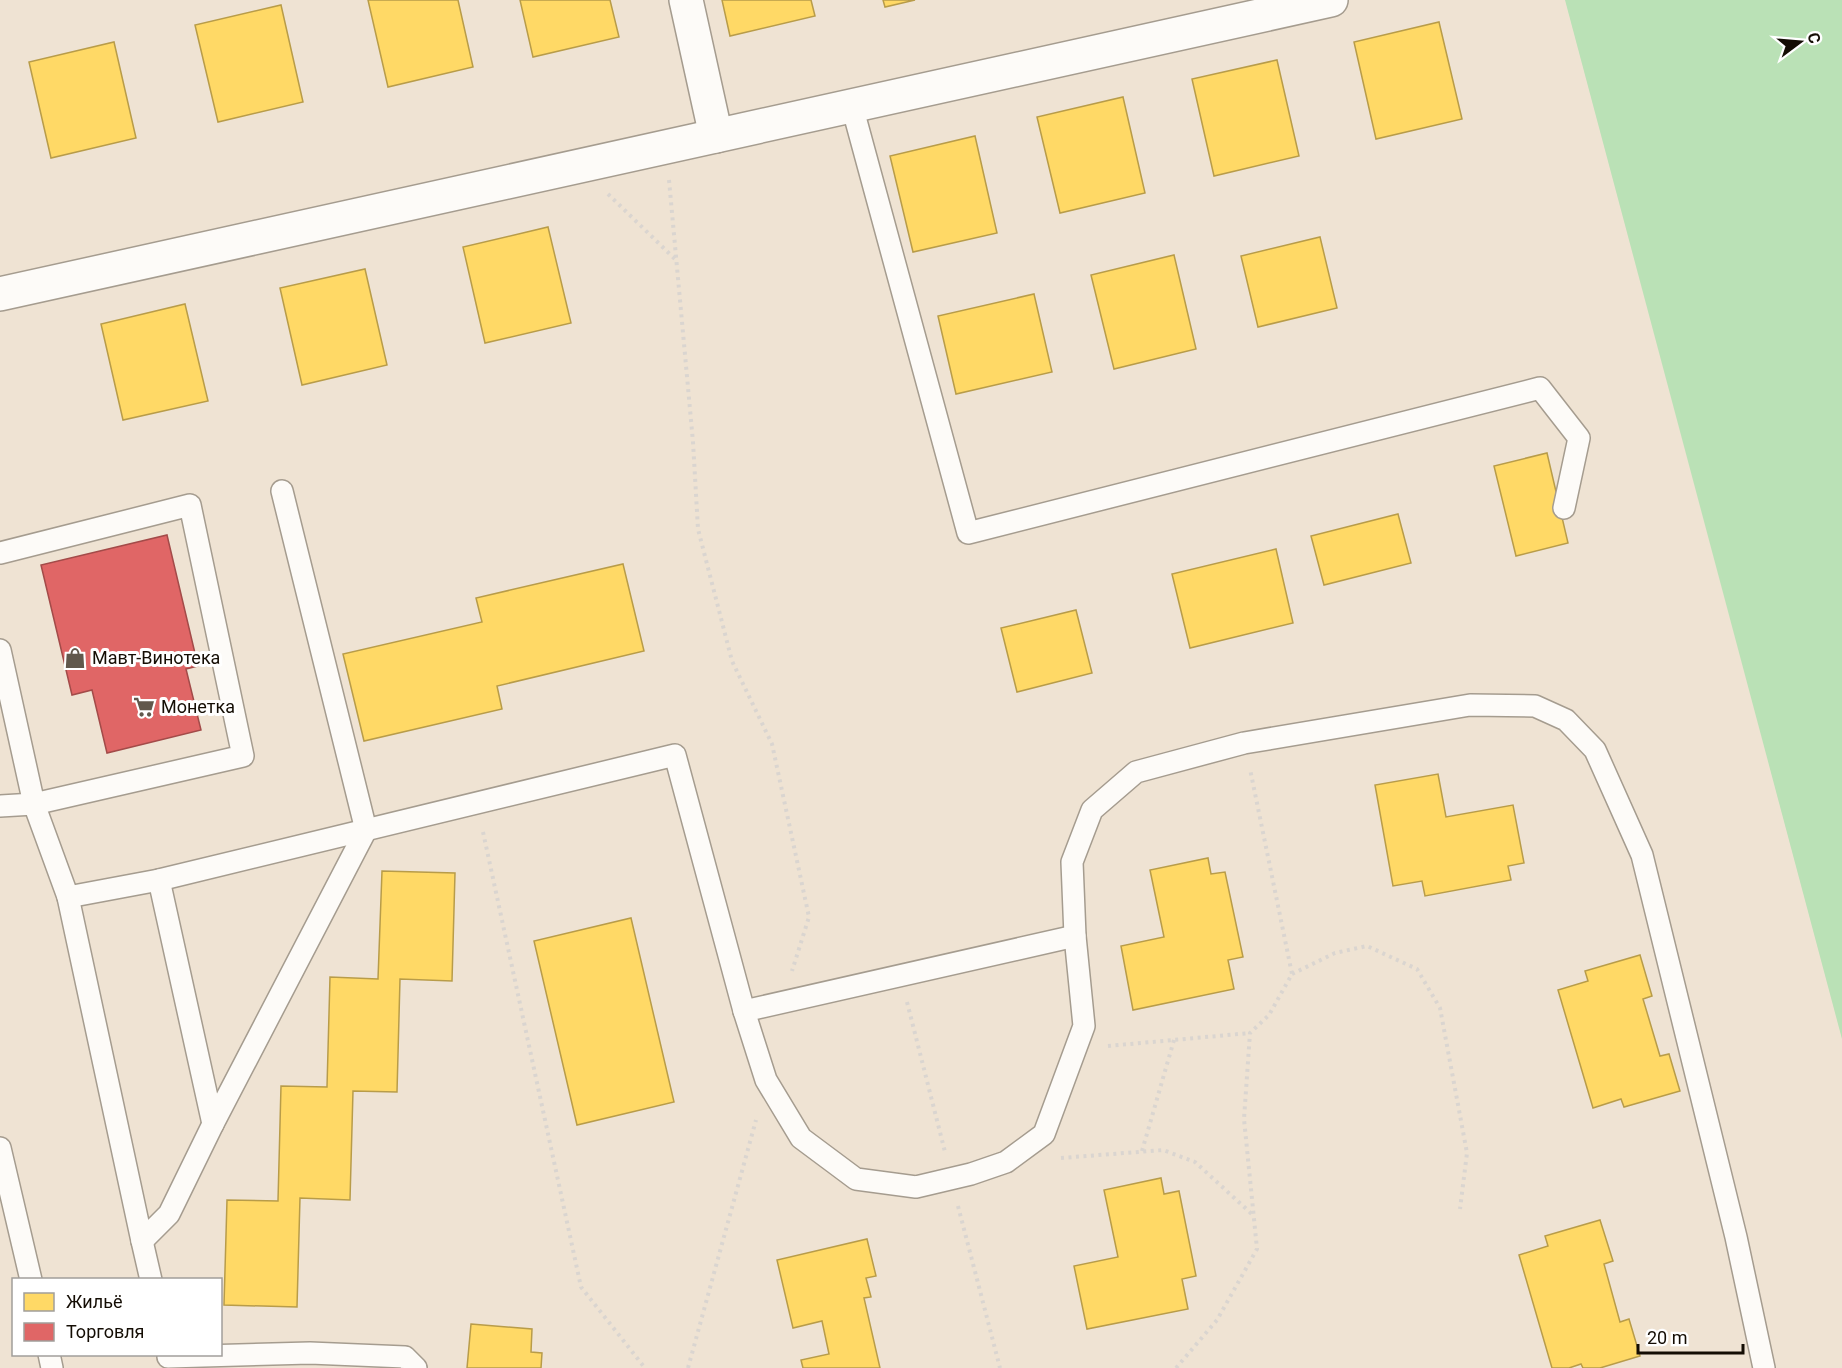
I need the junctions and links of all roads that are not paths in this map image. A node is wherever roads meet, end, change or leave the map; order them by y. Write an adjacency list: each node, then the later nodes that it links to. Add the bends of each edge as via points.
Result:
1 (686, 0): 4 (street)
2 (1331, 0): 3 (street)
3 (852, 106): 4 (street); 7 (lane, via 968,533 1540,388 1579,438)
4 (716, 136): 5 (street)
5 (0, 294)
6 (282, 491): 12 (lane)
7 (1564, 508)
8 (0, 553): 10 (lane, via 190,505 243,756)
9 (0, 650): 10 (lane)
10 (34, 804): 11 (lane); 14 (lane)
11 (0, 806)
12 (366, 830): 13 (lane); 16 (lane, via 675,755); 17 (lane)
13 (159, 880): 14 (lane); 17 (lane)
14 (68, 897): 19 (lane)
15 (1075, 936): 16 (lane); 16 (lane, via 1084,1026 1044,1134 1006,1162 916,1187 856,1179 801,1138 766,1080); 25 (lane, via 1072,862 1092,810 1136,772 1244,743 1470,705 1535,706 1566,720 1595,750 1642,855 1736,1237)
16 (744, 1011)
17 (213, 1124): 19 (lane, via 169,1214)
18 (0, 1148): 20 (lane)
19 (142, 1242): 21 (lane)
20 (31, 1278)
21 (151, 1278)
22 (169, 1360): 23 (lane)
23 (270, 1361): 24 (lane, via 310,1353 405,1357)
24 (416, 1368)
25 (1764, 1368)

